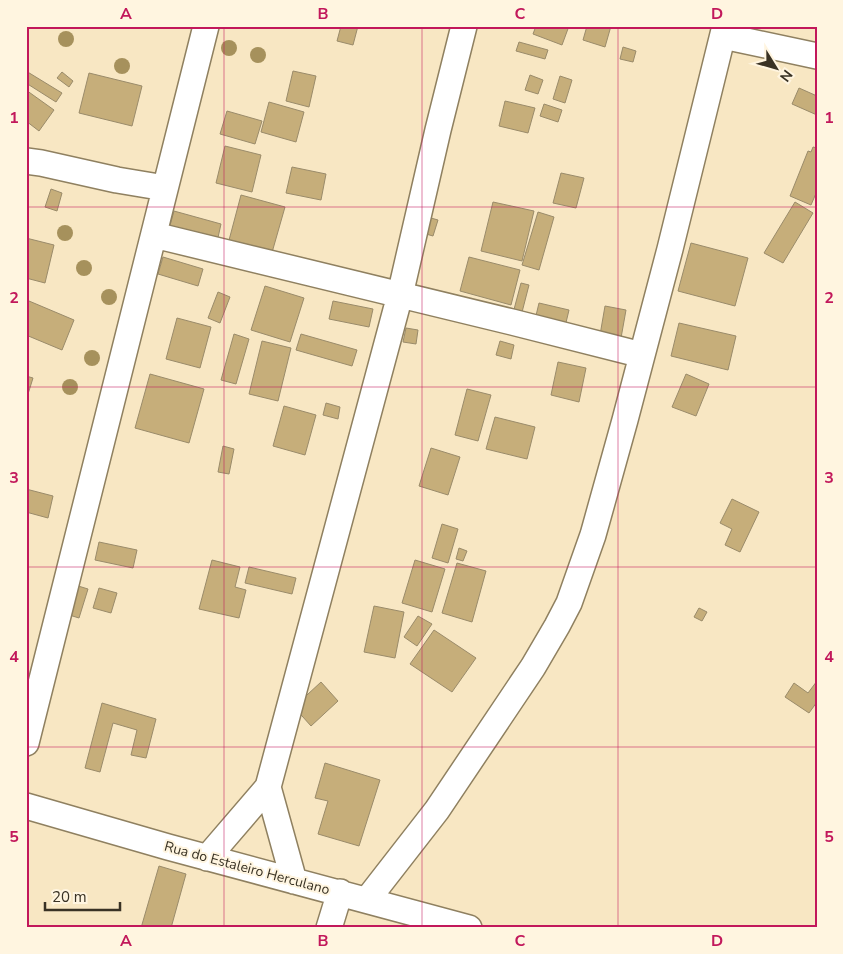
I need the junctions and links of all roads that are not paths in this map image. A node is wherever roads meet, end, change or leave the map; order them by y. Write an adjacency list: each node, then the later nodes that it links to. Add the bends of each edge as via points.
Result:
1 (206, 26): 6 (street)
2 (464, 26): 8 (street)
3 (724, 31): 4 (street); 9 (street)
4 (817, 56)
5 (26, 161): 6 (street)
6 (165, 188): 7 (street)
7 (154, 234): 8 (street); 10 (street)
8 (400, 295): 9 (street); 11 (street)
9 (642, 355): 16 (street, via 593,535 570,603 533,667 437,810)
10 (26, 743)
11 (268, 787): 13 (street); 14 (street)
12 (26, 806): 13 (street, Rua do Estaleiro Herculano)
13 (207, 858): 14 (street, Rua do Estaleiro Herculano)
14 (294, 881): 15 (street, Rua do Estaleiro Herculano)
15 (340, 892): 16 (street, Rua do Estaleiro Herculano); 17 (street)
16 (366, 900): 18 (street, Rua do Estaleiro Herculano)
17 (329, 928)
18 (469, 928)

